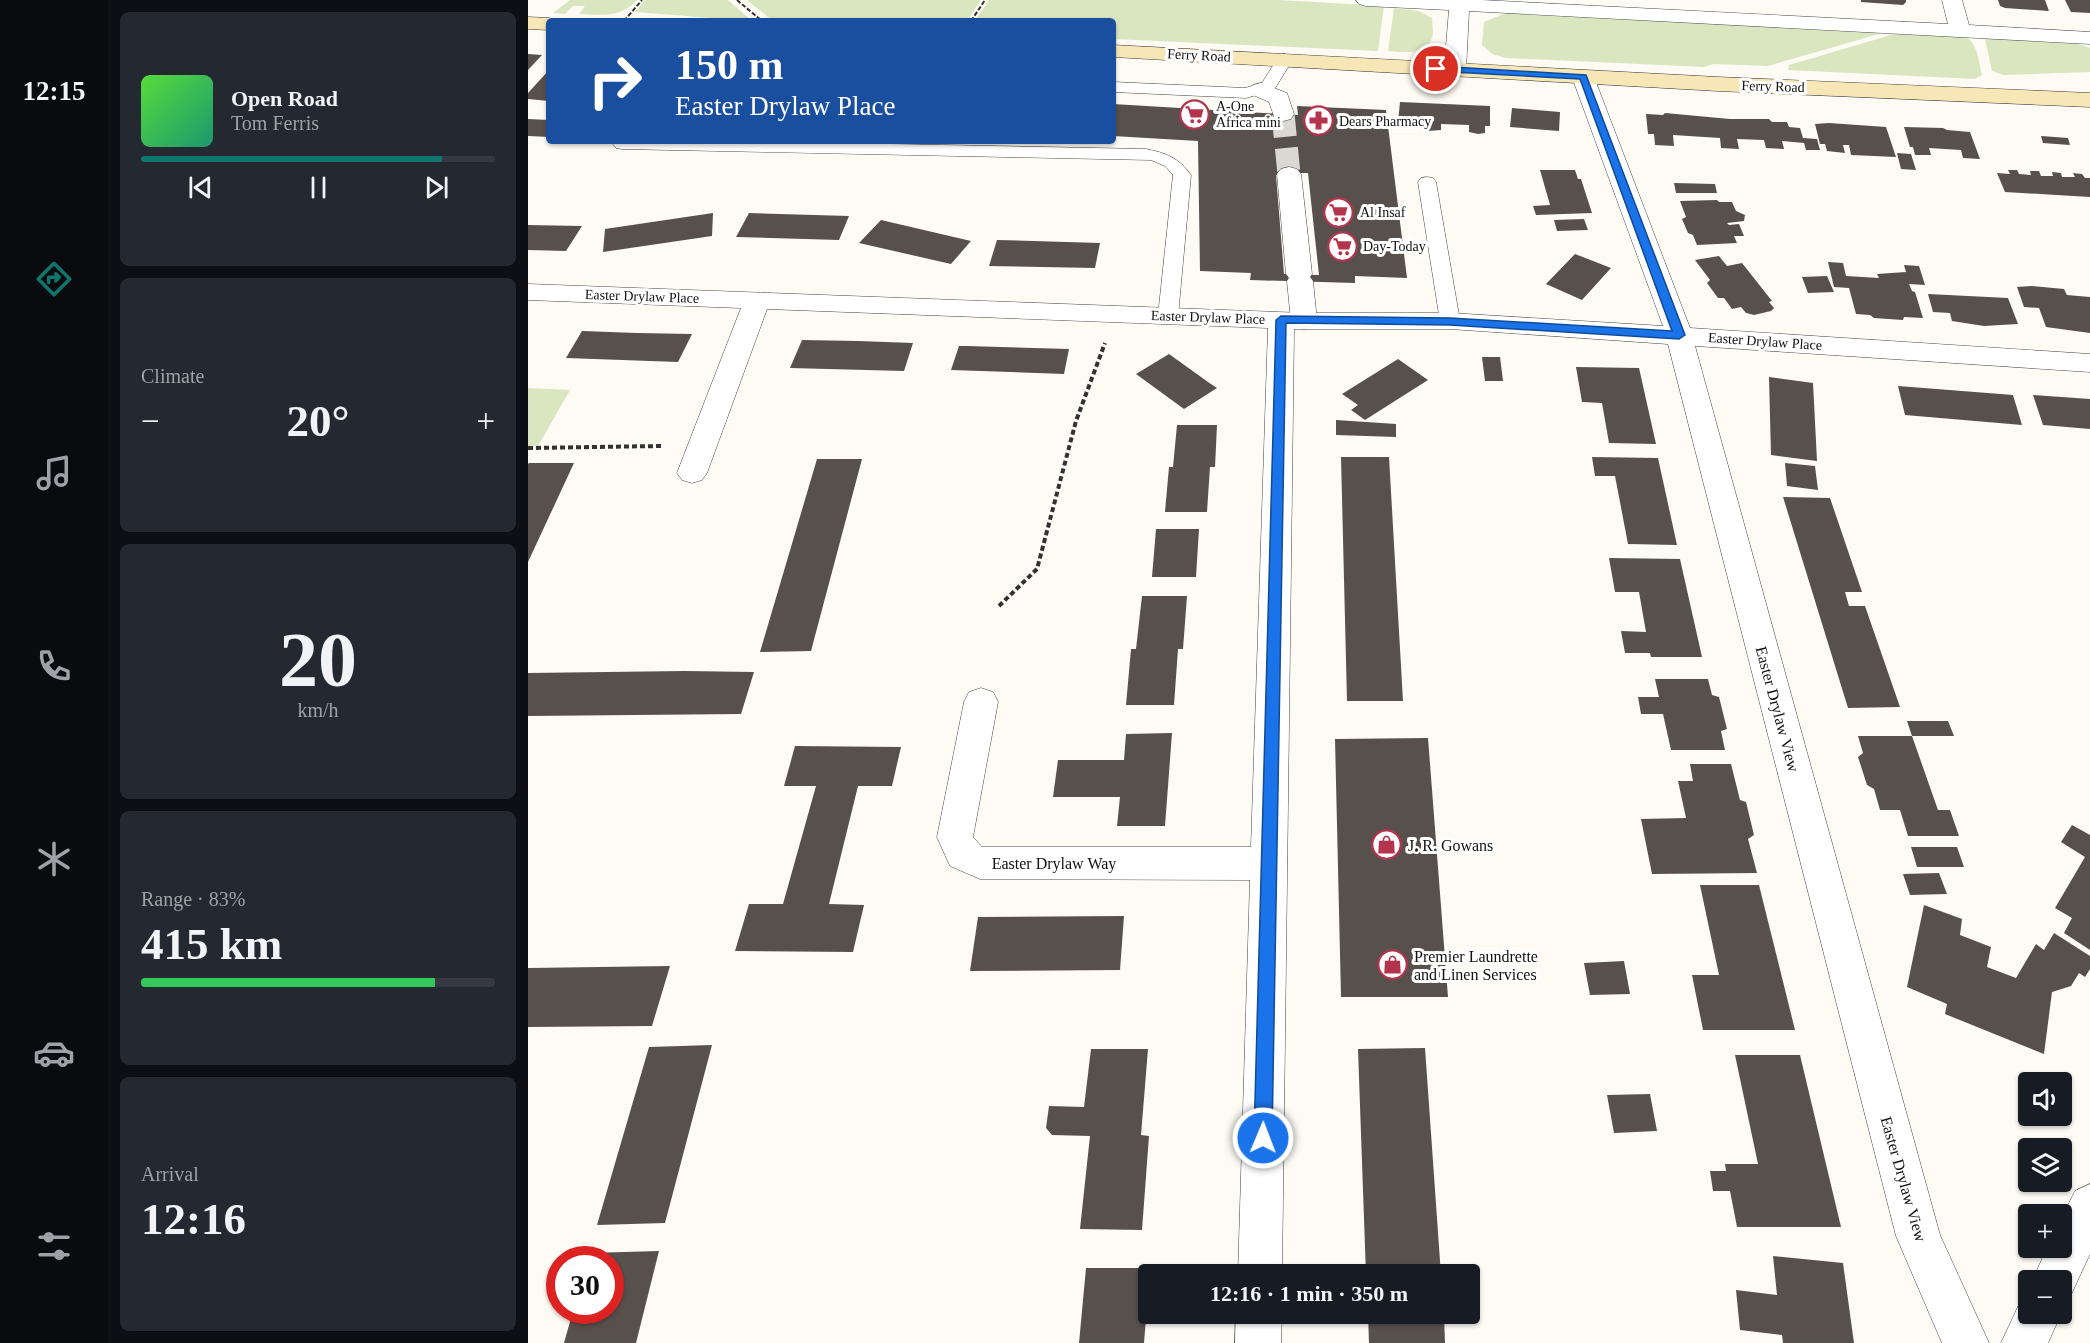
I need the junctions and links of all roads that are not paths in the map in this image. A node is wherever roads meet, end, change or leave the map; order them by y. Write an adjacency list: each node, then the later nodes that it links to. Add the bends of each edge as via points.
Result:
1 (1366, 0): 3 (street)
2 (1952, 0): 6 (street)
3 (1459, 5): 6 (street); 10 (street)
4 (528, 23): 5 (main road)
5 (546, 24)
6 (1960, 30): 7 (street)
7 (2090, 38)
8 (1116, 51): 9 (main road, Ferry Road)
9 (1285, 59): 10 (main road, Ferry Road); 13 (lane, via 1274,79)
10 (1455, 70): 11 (main road, Ferry Road)
11 (1583, 77): 14 (main road, Ferry Road); 24 (street, Easter Drylaw View)
12 (1116, 87): 13 (lane, via 1229,93)
13 (1261, 90): 15 (street, via 1279,98)
14 (2090, 100)
15 (1283, 114)
16 (704, 144): 21 (lane, via 1163,157 1177,166 1182,175)
17 (1289, 174): 22 (street, via 1299,278)
18 (1427, 182): 23 (lane)
19 (528, 292): 20 (street, Easter Drylaw Place)
20 (757, 300): 21 (street, Easter Drylaw Place); 26 (street)
21 (1168, 316): 22 (street, Easter Drylaw Place)
22 (1292, 321): 23 (street, Easter Drylaw Place); 28 (street)
23 (1450, 321): 24 (street, Easter Drylaw Place)
24 (1679, 335): 25 (street, Easter Drylaw Place); 35 (street, Easter Drylaw View, via 1918,1236)
25 (2090, 363)
26 (692, 473)
27 (981, 702): 28 (street, Easter Drylaw Way, via 955,837 962,855 970,860)
28 (1269, 864): 30 (street)
29 (2090, 1206): 31 (street)
30 (1260, 1264)
31 (2059, 1270)
32 (1259, 1324): 34 (street)
33 (2033, 1324): 36 (street)
34 (1258, 1343)
35 (1966, 1343)
36 (2024, 1343)

